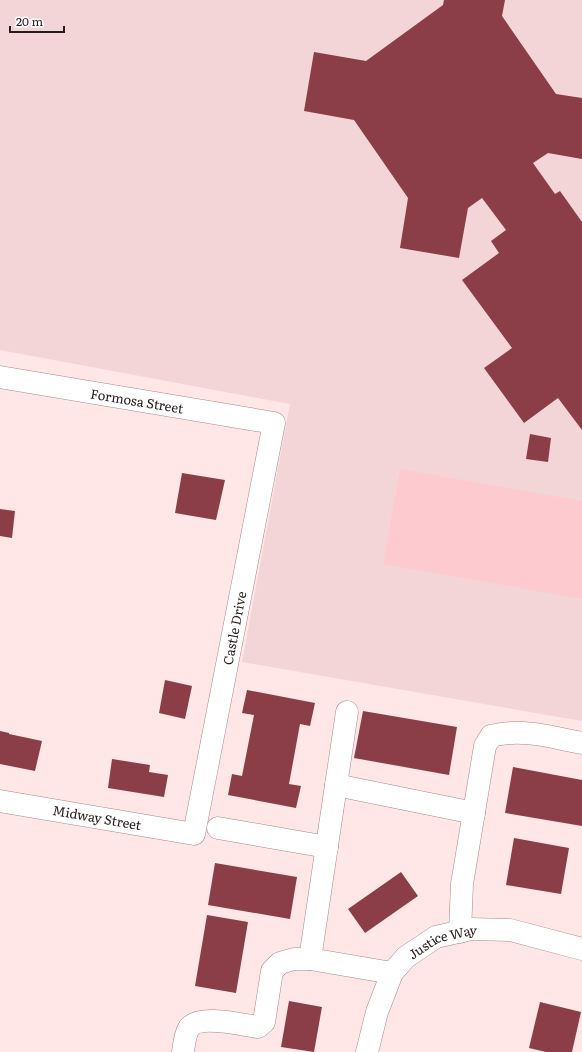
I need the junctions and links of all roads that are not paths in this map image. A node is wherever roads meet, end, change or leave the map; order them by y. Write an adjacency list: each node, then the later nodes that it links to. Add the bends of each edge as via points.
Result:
1 (0, 377): 2 (street, Formosa Street)
2 (274, 423): 9 (street, Castle Drive)
3 (346, 712): 5 (street)
4 (582, 743): 7 (street, via 524,732 507,731 491,736 485,746)
5 (336, 785): 7 (street); 10 (street)
6 (0, 801): 9 (street, Midway Street)
7 (474, 813): 11 (street, via 462,884)
8 (218, 828): 10 (street)
9 (194, 834)
10 (327, 848): 13 (street)
11 (460, 932): 12 (street, Justice Way, via 471,929 510,930); 14 (street, Justice Way, via 436,937 406,957)
12 (582, 948)
13 (310, 959): 14 (street); 15 (street, via 294,959 280,963 272,971 264,1022 258,1026 204,1020 195,1023 189,1028)
14 (392, 973): 16 (street, Justice Way, via 377,1012)
15 (183, 1052)
16 (367, 1052)

